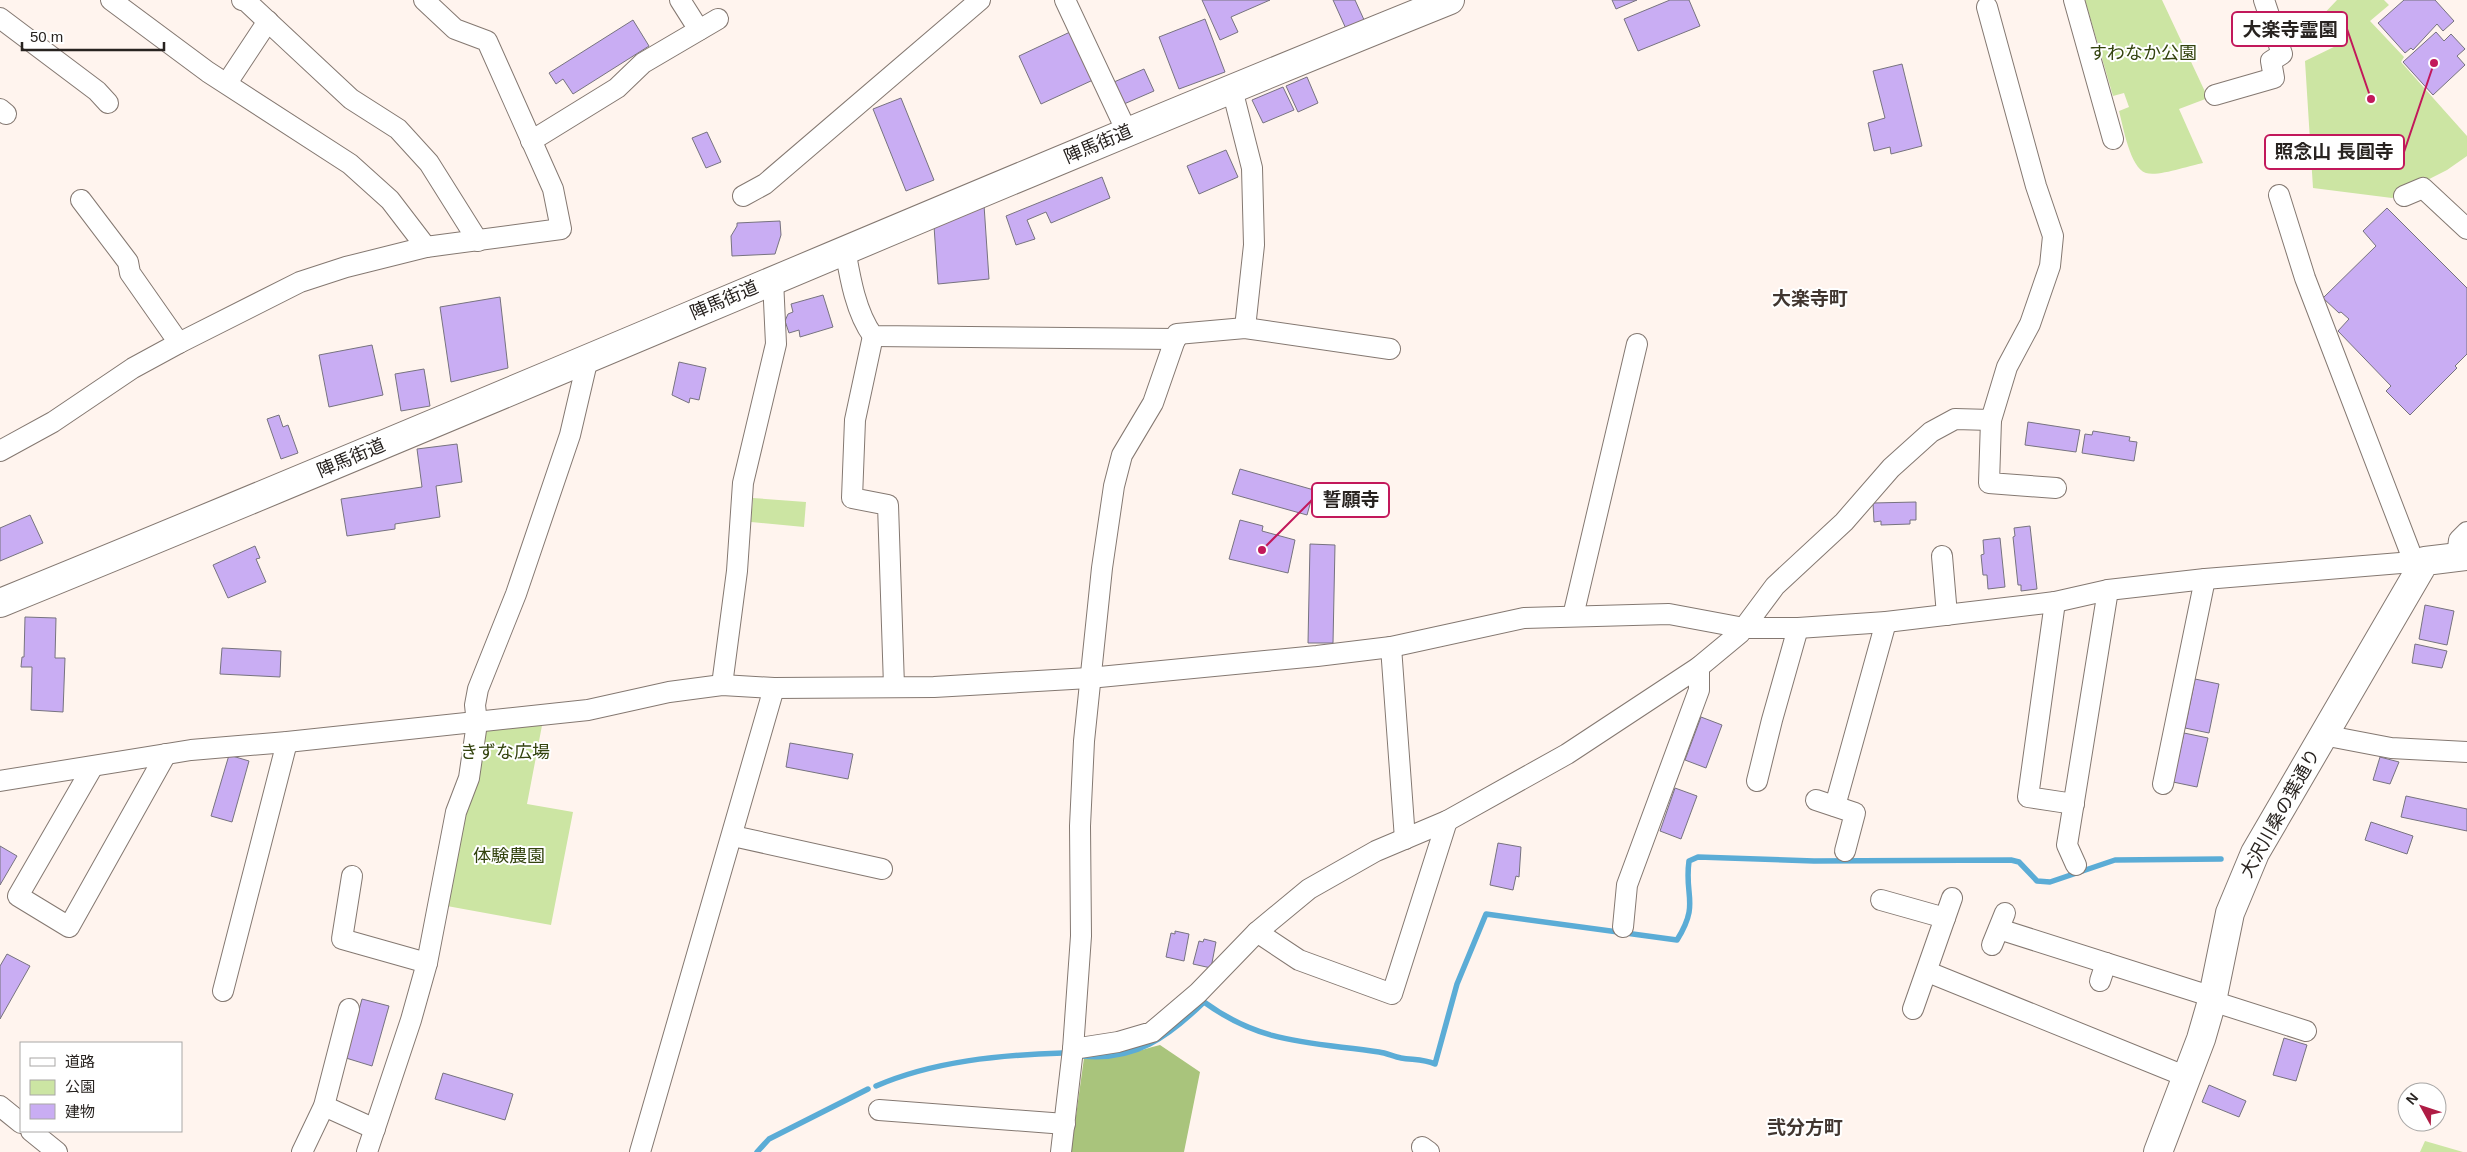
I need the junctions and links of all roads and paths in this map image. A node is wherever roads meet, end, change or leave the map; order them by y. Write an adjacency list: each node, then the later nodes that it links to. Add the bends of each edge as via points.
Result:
1 (111, 0): 15 (street)
2 (242, 0): 13 (street)
3 (424, 0): 21 (street, via 455,29 487,41)
4 (680, 0): 14 (street)
5 (980, 0): 23 (street, via 765,184)
6 (1065, 0): 19 (street)
7 (1450, 0): 16 (main road, 陣馬街道)
8 (2074, 0): 20 (street)
9 (2264, 0): 17 (street, via 2282,54 2271,61 2274,78)
10 (1987, 6): 38 (street, via 2036,186 2053,236 2050,266 2030,324 2007,367)
11 (0, 18): 18 (street, via 97,91)
12 (718, 19): 14 (street)
13 (268, 21): 15 (street); 27 (street, via 351,99 398,129 428,163)
14 (699, 30): 21 (street, via 643,63 618,88)
15 (227, 83): 28 (street, via 350,164 390,200)
16 (1232, 89): 19 (main road, 陣馬街道); 31 (street, via 1252,168 1254,245)
17 (2215, 95)
18 (108, 103)
19 (1127, 132): 29 (main road, 陣馬街道)
20 (2113, 138)
21 (531, 141): 27 (street, via 553,188 561,230)
22 (2279, 195): 43 (street, via 2308,286)
23 (742, 196)
24 (2404, 196): 26 (street, via 2423,188)
25 (81, 200): 34 (street, via 128,262 130,273)
26 (2467, 229)
27 (478, 240): 28 (street)
28 (426, 248): 34 (street, via 300,282)
29 (845, 249): 30 (main road, 陣馬街道); 32 (street, via 856,298)
30 (773, 280): 37 (main road, 陣馬街道); 56 (street, via 776,344 743,482 738,571)
31 (1245, 328): 33 (street, via 1178,334); 36 (street)
32 (874, 336): 33 (street); 57 (street, via 855,420 852,498 888,505)
33 (1176, 339): 55 (street, via 1153,403 1122,455 1105,547)
34 (179, 342): 39 (street, via 133,368 53,422)
35 (1636, 344): 49 (street)
36 (1390, 348)
37 (588, 358): 47 (main road, 陣馬街道); 59 (street, via 570,434 516,594 478,689 475,705)
38 (1991, 420): 40 (street, via 1989,484); 51 (street, via 1955,419 1931,432 1891,468 1844,522 1776,586)
39 (0, 451)
40 (2056, 488)
41 (2464, 548): 43 (main road)
42 (1942, 556): 48 (street)
43 (2419, 562): 44 (street); 60 (main road, 大沢川桑の葉通り)
44 (2205, 579): 45 (street); 67 (street)
45 (2108, 590): 46 (street); 68 (street)
46 (2055, 602): 48 (street); 68 (street, via 2028,797)
47 (0, 603)
48 (1947, 615): 50 (street)
49 (1573, 616): 51 (street, via 1669,614); 53 (street, via 1524,618)
50 (1886, 622): 52 (street); 72 (street, via 1825,803 1855,813)
51 (1744, 628): 52 (street); 54 (street)
52 (1798, 628): 66 (street)
53 (1390, 647): 55 (street); 71 (street)
54 (1699, 667): 69 (street, via 1567,754); 79 (street, via 1699,690 1627,885)
55 (1089, 678): 57 (street, via 934,687); 89 (street, via 1080,826 1081,936)
56 (722, 685): 58 (street); 59 (street, via 668,692 588,710)
57 (894, 686): 58 (street)
58 (774, 688): 70 (street)
59 (477, 723): 61 (street); 82 (street, via 469,778 456,812)
60 (2323, 735): 62 (street, via 2391,748); 85 (main road, 大沢川桑の葉通り, via 2254,852 2237,892)
61 (287, 742): 63 (street); 84 (street)
62 (2467, 752)
63 (166, 754): 64 (street); 64 (street, via 69,927 18,896)
64 (92, 768): 65 (street)
65 (0, 781)
66 (1757, 781)
67 (2163, 784)
68 (2074, 804): 73 (street, via 2067,845)
69 (1447, 821): 71 (street); 81 (street, via 1392,994 1299,960)
70 (732, 836): 74 (street); 101 (street)
71 (1405, 839): 81 (street, via 1376,851 1309,889)
72 (1846, 851)
73 (2076, 866)
74 (882, 869)
75 (352, 876): 82 (street, via 342,939)
76 (1952, 898): 78 (street)
77 (1881, 900): 78 (street)
78 (1945, 918): 83 (street)
79 (1623, 928)
80 (1999, 929): 85 (street, via 2103,972)
81 (1257, 932): 89 (street, via 1198,993 1152,1032 1118,1042)
82 (427, 963): 96 (street)
83 (1928, 972): 87 (street); 90 (street)
84 (223, 991)
85 (2213, 999): 88 (street); 90 (main road, 大沢川桑の葉通り)
86 (349, 1009): 92 (street)
87 (1914, 1009)
88 (2306, 1030)
89 (1074, 1049): 95 (street)
90 (2187, 1077): 103 (main road, 大沢川桑の葉通り)
91 (0, 1106): 94 (street)
92 (324, 1106): 96 (street); 99 (street)
93 (880, 1110): 95 (street)
94 (20, 1122)
95 (1065, 1124): 102 (street)
96 (376, 1129): 100 (street)
97 (32, 1132): 98 (street)
98 (58, 1152)
99 (302, 1152)
100 (367, 1152)
101 (640, 1152)
102 (1061, 1152)
103 (2158, 1152)

